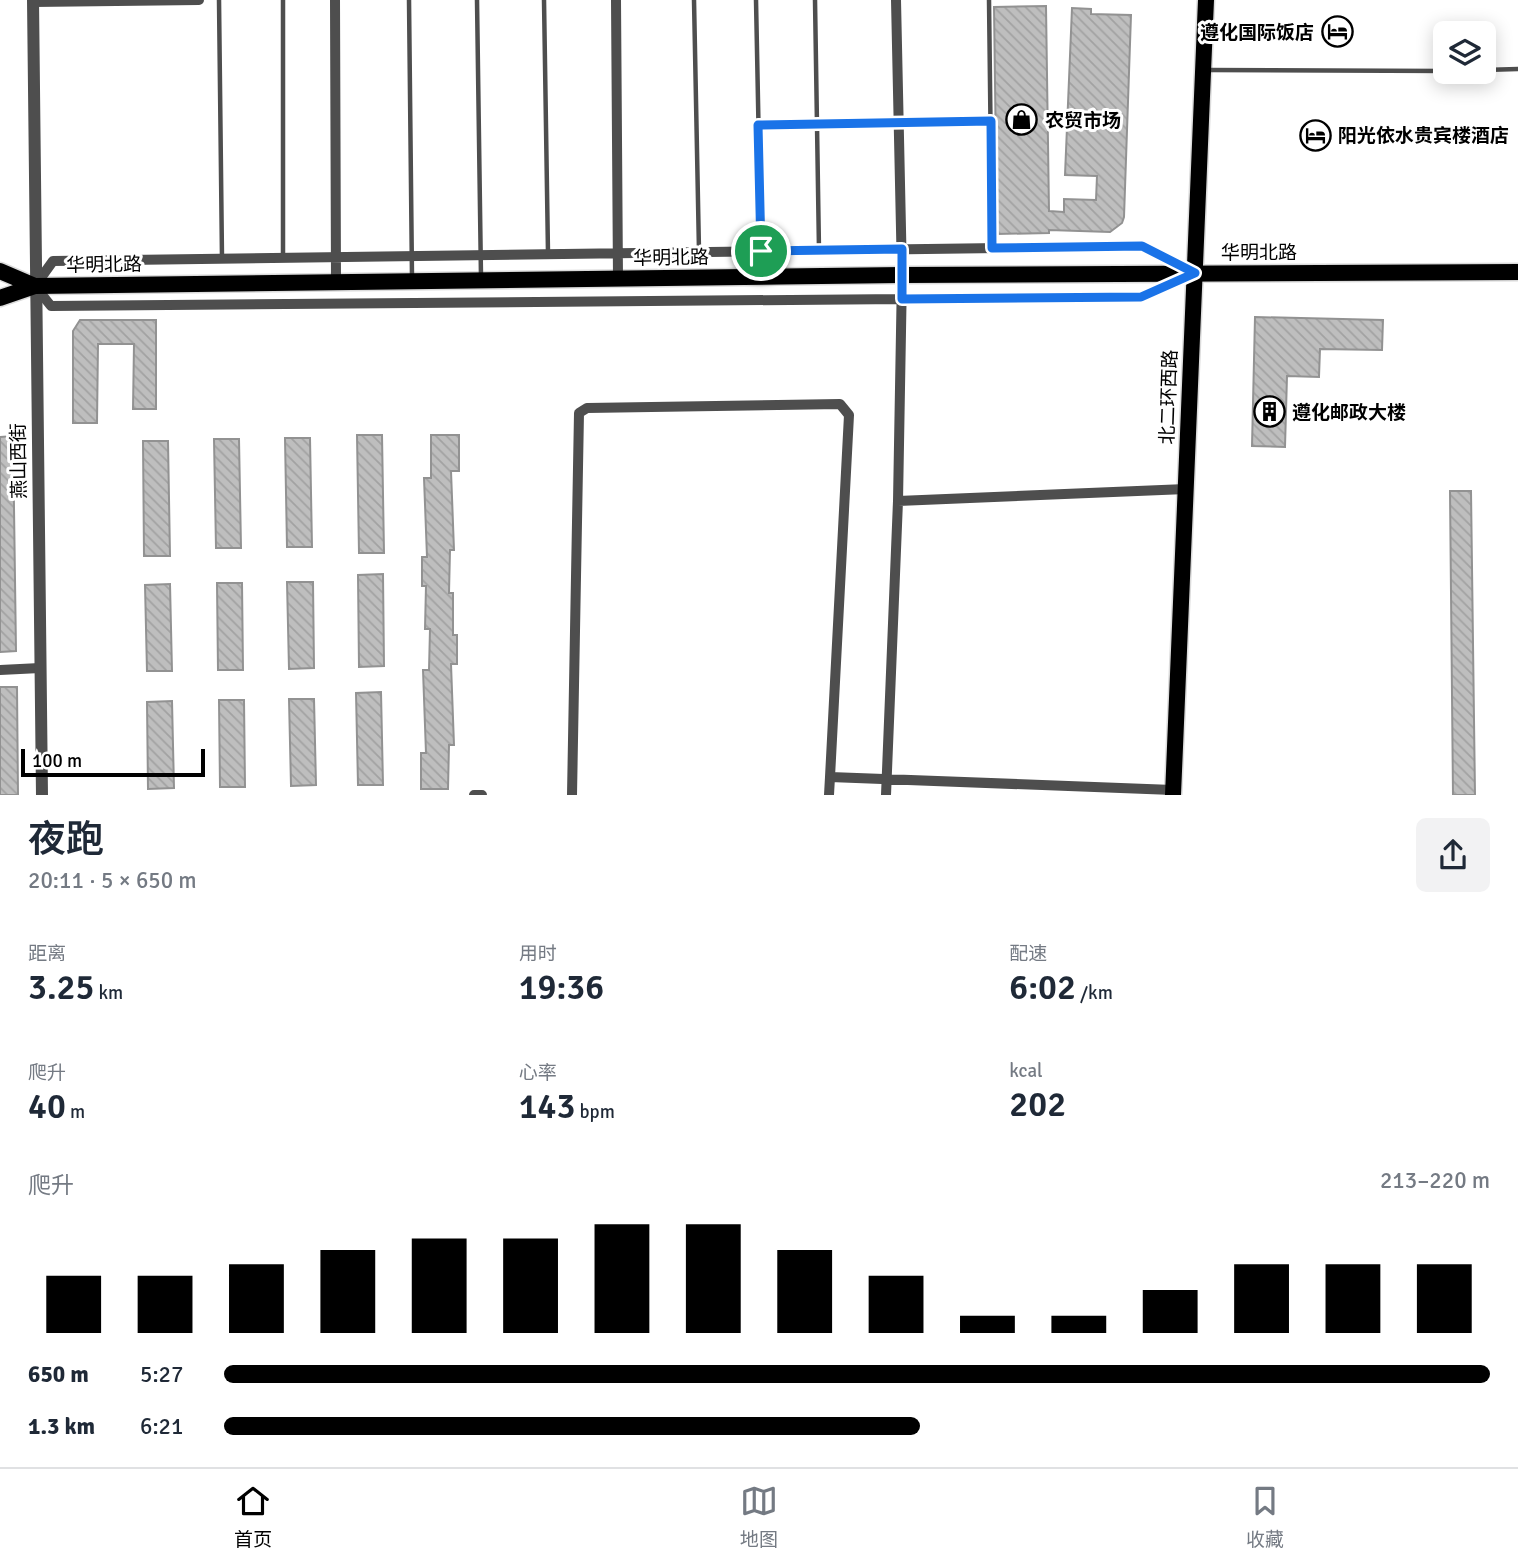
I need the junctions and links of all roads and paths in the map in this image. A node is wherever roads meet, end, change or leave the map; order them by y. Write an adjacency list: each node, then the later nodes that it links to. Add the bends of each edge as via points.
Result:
1 (171, 0): 2 (street); 16 (street)
2 (199, 0)
3 (219, 0): 36 (lane)
4 (282, 0): 35 (lane)
5 (335, 0): 34 (street)
6 (409, 0): 33 (lane)
7 (477, 0): 32 (lane)
8 (544, 0): 31 (lane)
9 (616, 0): 30 (street)
10 (694, 0): 29 (lane)
11 (756, 0): 24 (lane)
12 (815, 0): 23 (lane)
13 (896, 0): 22 (street)
14 (989, 0): 21 (lane)
15 (1206, 0): 18 (main road, 北二环西路)
16 (33, 1): 45 (street, 燕山西街)
17 (1518, 69): 19 (lane)
18 (1203, 70): 20 (lane); 39 (main road, 北二环西路)
19 (1496, 70)
20 (1433, 71)
21 (991, 121): 22 (lane); 25 (lane)
22 (899, 122): 23 (lane); 26 (street)
23 (817, 124): 24 (lane); 28 (lane)
24 (758, 125): 27 (lane)
25 (992, 248): 26 (street); 39 (street, via 1142,246)
26 (902, 249): 28 (street); 40 (street)
27 (761, 251): 28 (street); 29 (street)
28 (819, 251)
29 (699, 252): 30 (street)
30 (618, 253): 31 (street); 41 (street)
31 (548, 254): 32 (street)
32 (480, 255): 33 (street); 42 (lane)
33 (412, 256): 34 (street); 44 (lane)
34 (336, 257): 35 (street); 43 (street)
35 (283, 258): 36 (street)
36 (222, 259): 45 (street, via 53,261)
37 (0, 271): 45 (main road, 华明北路)
38 (1518, 272): 39 (main road, 华明北路)
39 (1195, 273): 40 (main road, 华明北路); 47 (street, via 1141,297); 48 (main road, 北二环西路)
40 (902, 275): 41 (main road, 华明北路); 47 (street)
41 (618, 279): 42 (main road, 华明北路)
42 (481, 281): 44 (main road, 华明北路)
43 (336, 282): 44 (main road, 华明北路); 45 (main road, 华明北路)
44 (412, 282)
45 (35, 286): 46 (main road, 华明北路); 47 (street, via 51,306); 50 (street, 燕山西街)
46 (0, 298)
47 (902, 299): 49 (street)
48 (1185, 489): 49 (street); 54 (main road, 北二环西路)
49 (898, 501): 53 (street)
50 (40, 668): 51 (street); 55 (street, 燕山西街)
51 (0, 670)
52 (830, 777): 53 (street); 58 (street, via 849,415 840,404 587,408 579,413); 59 (street)
53 (887, 779): 54 (street); 60 (street)
54 (1173, 793)
55 (42, 795)
56 (474, 795): 57 (street)
57 (482, 795)
58 (572, 795)
59 (829, 795)
60 (886, 795)

